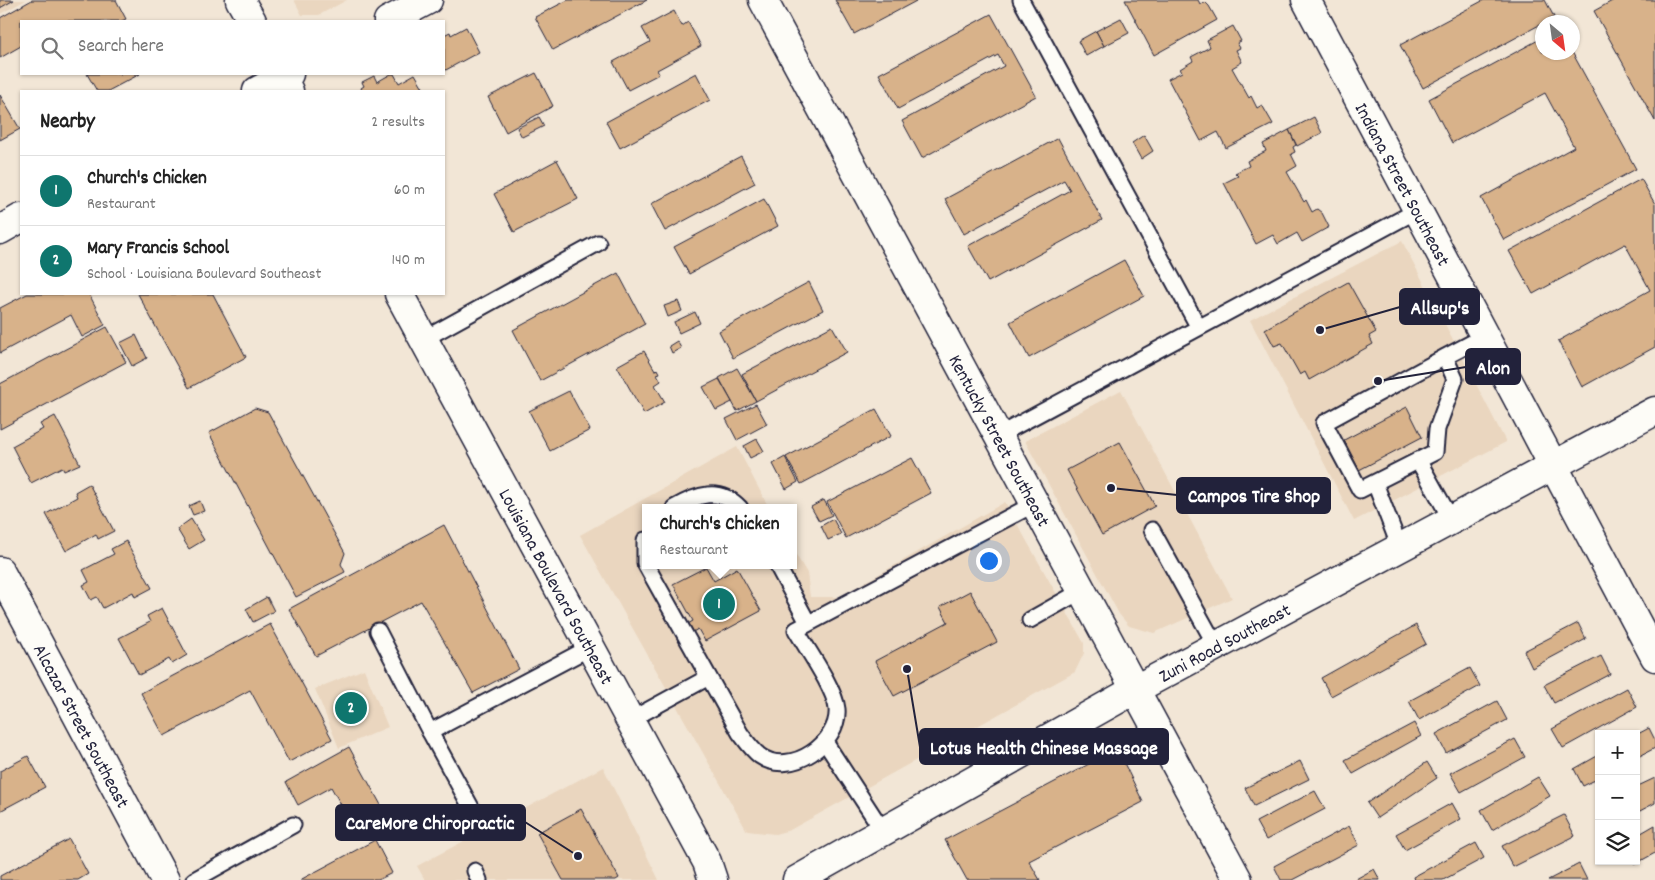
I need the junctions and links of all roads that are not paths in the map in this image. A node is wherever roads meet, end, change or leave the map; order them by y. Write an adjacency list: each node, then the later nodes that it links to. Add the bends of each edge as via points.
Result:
1 (240, 0): 6 (street)
2 (428, 0): 7 (street)
3 (763, 0): 20 (street, Kentucky Street Southeast)
4 (1021, 0): 15 (lane)
5 (1306, 0): 10 (street, Indiana Street Southeast)
6 (251, 20)
7 (390, 20)
8 (285, 79): 9 (street)
9 (259, 90)
10 (1418, 210): 15 (lane); 16 (street, Indiana Street Southeast)
11 (20, 219): 12 (street)
12 (0, 230)
13 (598, 243): 17 (lane)
14 (400, 295): 17 (street, Louisiana Boulevard Southeast)
15 (1198, 326): 20 (lane)
16 (1485, 336): 18 (lane); 22 (street, Indiana Street Southeast)
17 (424, 339): 38 (street, Louisiana Boulevard Southeast)
18 (1445, 357): 21 (lane, via 1455,379 1437,429 1435,452); 23 (lane, via 1324,423 1360,490)
19 (1655, 411): 22 (street, Zuni Road Southeast)
20 (999, 435): 24 (street, Kentucky Street Southeast)
21 (1418, 460): 23 (lane); 27 (lane)
22 (1554, 466): 27 (street, Zuni Road Southeast); 39 (street, Indiana Street Southeast)
23 (1375, 483): 29 (lane)
24 (1036, 503): 33 (street, Kentucky Street Southeast); 35 (lane)
25 (682, 504): 26 (lane, via 699,495 712,494 724,496)
26 (735, 504)
27 (1452, 521): 29 (street, Zuni Road Southeast)
28 (1152, 530): 37 (lane)
29 (1400, 548): 37 (street, Zuni Road Southeast)
30 (649, 569): 40 (lane)
31 (779, 569): 35 (lane)
32 (0, 572): 48 (street, Alcazar Street Southeast)
33 (1083, 590): 34 (lane); 41 (street, Kentucky Street Southeast)
34 (1030, 620)
35 (808, 624): 44 (lane, via 796,630 837,706 835,729)
36 (378, 631): 43 (lane)
37 (1216, 646): 41 (street, Zuni Road Southeast)
38 (591, 647): 42 (street, Louisiana Boulevard Southeast); 43 (lane)
39 (1655, 657)
40 (707, 678): 42 (lane); 44 (lane, via 740,733 761,757 787,762 802,758)
41 (1136, 689): 47 (street, Zuni Road Southeast); 52 (street, Kentucky Street Southeast)
42 (630, 720): 50 (street, Louisiana Boulevard Southeast, via 707,862)
43 (430, 732): 45 (lane)
44 (825, 742): 47 (lane)
45 (472, 811)
46 (293, 824): 49 (lane)
47 (883, 831): 51 (street, Zuni Road Southeast)
48 (165, 880)
49 (194, 880)
50 (713, 880)
51 (797, 880)
52 (1238, 880)

